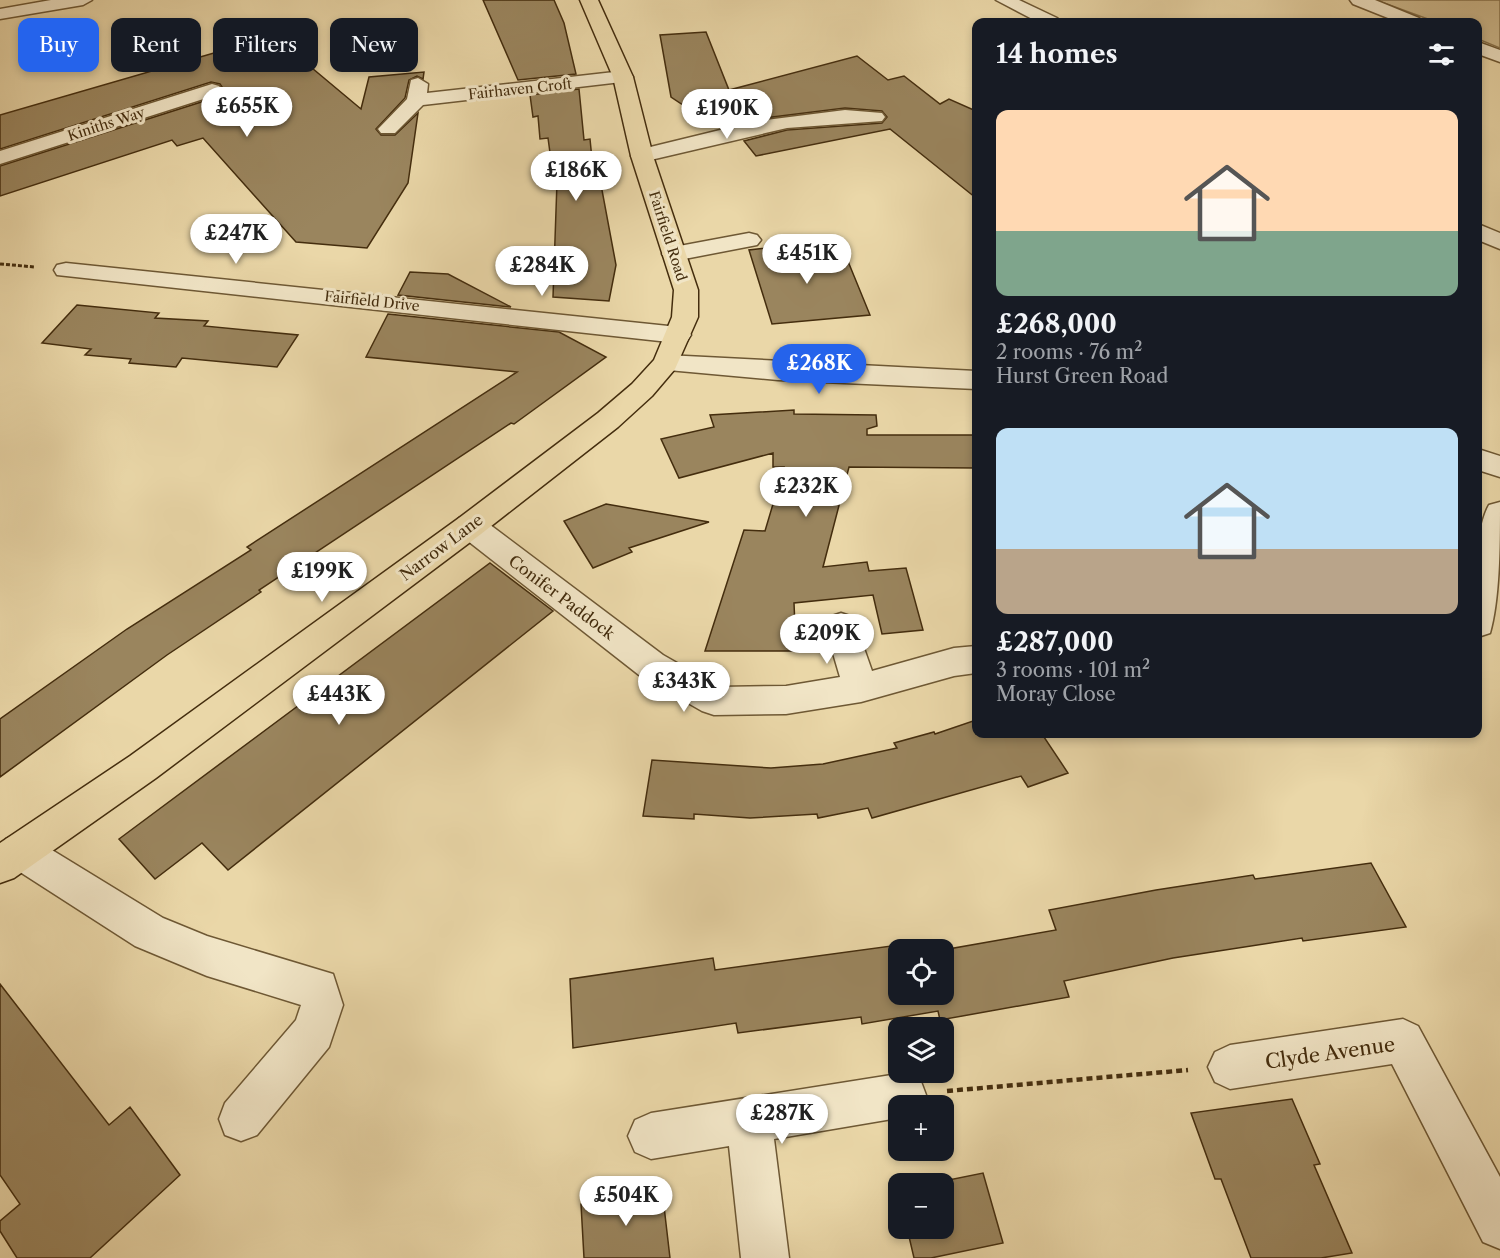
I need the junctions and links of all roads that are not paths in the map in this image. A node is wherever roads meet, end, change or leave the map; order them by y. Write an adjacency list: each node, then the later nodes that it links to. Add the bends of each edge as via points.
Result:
1 (83, 0): 5 (street)
2 (589, 0): 10 (main road, Fairfield Road)
3 (1005, 0): 6 (street)
4 (1359, 0): 7 (street)
5 (0, 14)
6 (1043, 18)
7 (1403, 18)
8 (1482, 49): 9 (street)
9 (1500, 56)
10 (623, 77): 14 (street, Fairhaven Croft, via 418,92); 15 (main road, Fairfield Road)
11 (212, 90): 16 (street, Kiniths Way)
12 (806, 101): 15 (street)
13 (875, 117): 15 (street, via 841,114 796,119)
14 (388, 129)
15 (641, 149): 20 (main road, Fairfield Road)
16 (0, 158)
17 (1482, 233): 19 (street)
18 (749, 240): 20 (street)
19 (1500, 242)
20 (674, 254): 22 (main road, Fairfield Road, via 686,290 685,317)
21 (66, 270): 22 (street, Fairfield Drive)
22 (672, 349): 23 (street, Fairfield Drive, via 778,371); 27 (main road, Narrow Lane, via 642,390 608,420)
23 (972, 380)
24 (1482, 460): 25 (street)
25 (1500, 467)
26 (1500, 513): 28 (street)
27 (470, 526): 31 (street, Conifer Paddock, via 651,665 714,701 786,700); 32 (main road, Narrow Lane, via 143,767)
28 (1482, 604)
29 (841, 626): 31 (street)
30 (965, 661): 31 (street, Conifer Paddock)
31 (861, 688)
32 (10, 858): 35 (street, via 149,932 207,956 318,989 322,1005 314,1032)
33 (1230, 1067): 38 (street, Clyde Avenue, via 1403,1041)
34 (888, 1097): 36 (street)
35 (241, 1119)
36 (749, 1119): 37 (street); 39 (street)
37 (651, 1136)
38 (1500, 1225)
39 (765, 1258)

